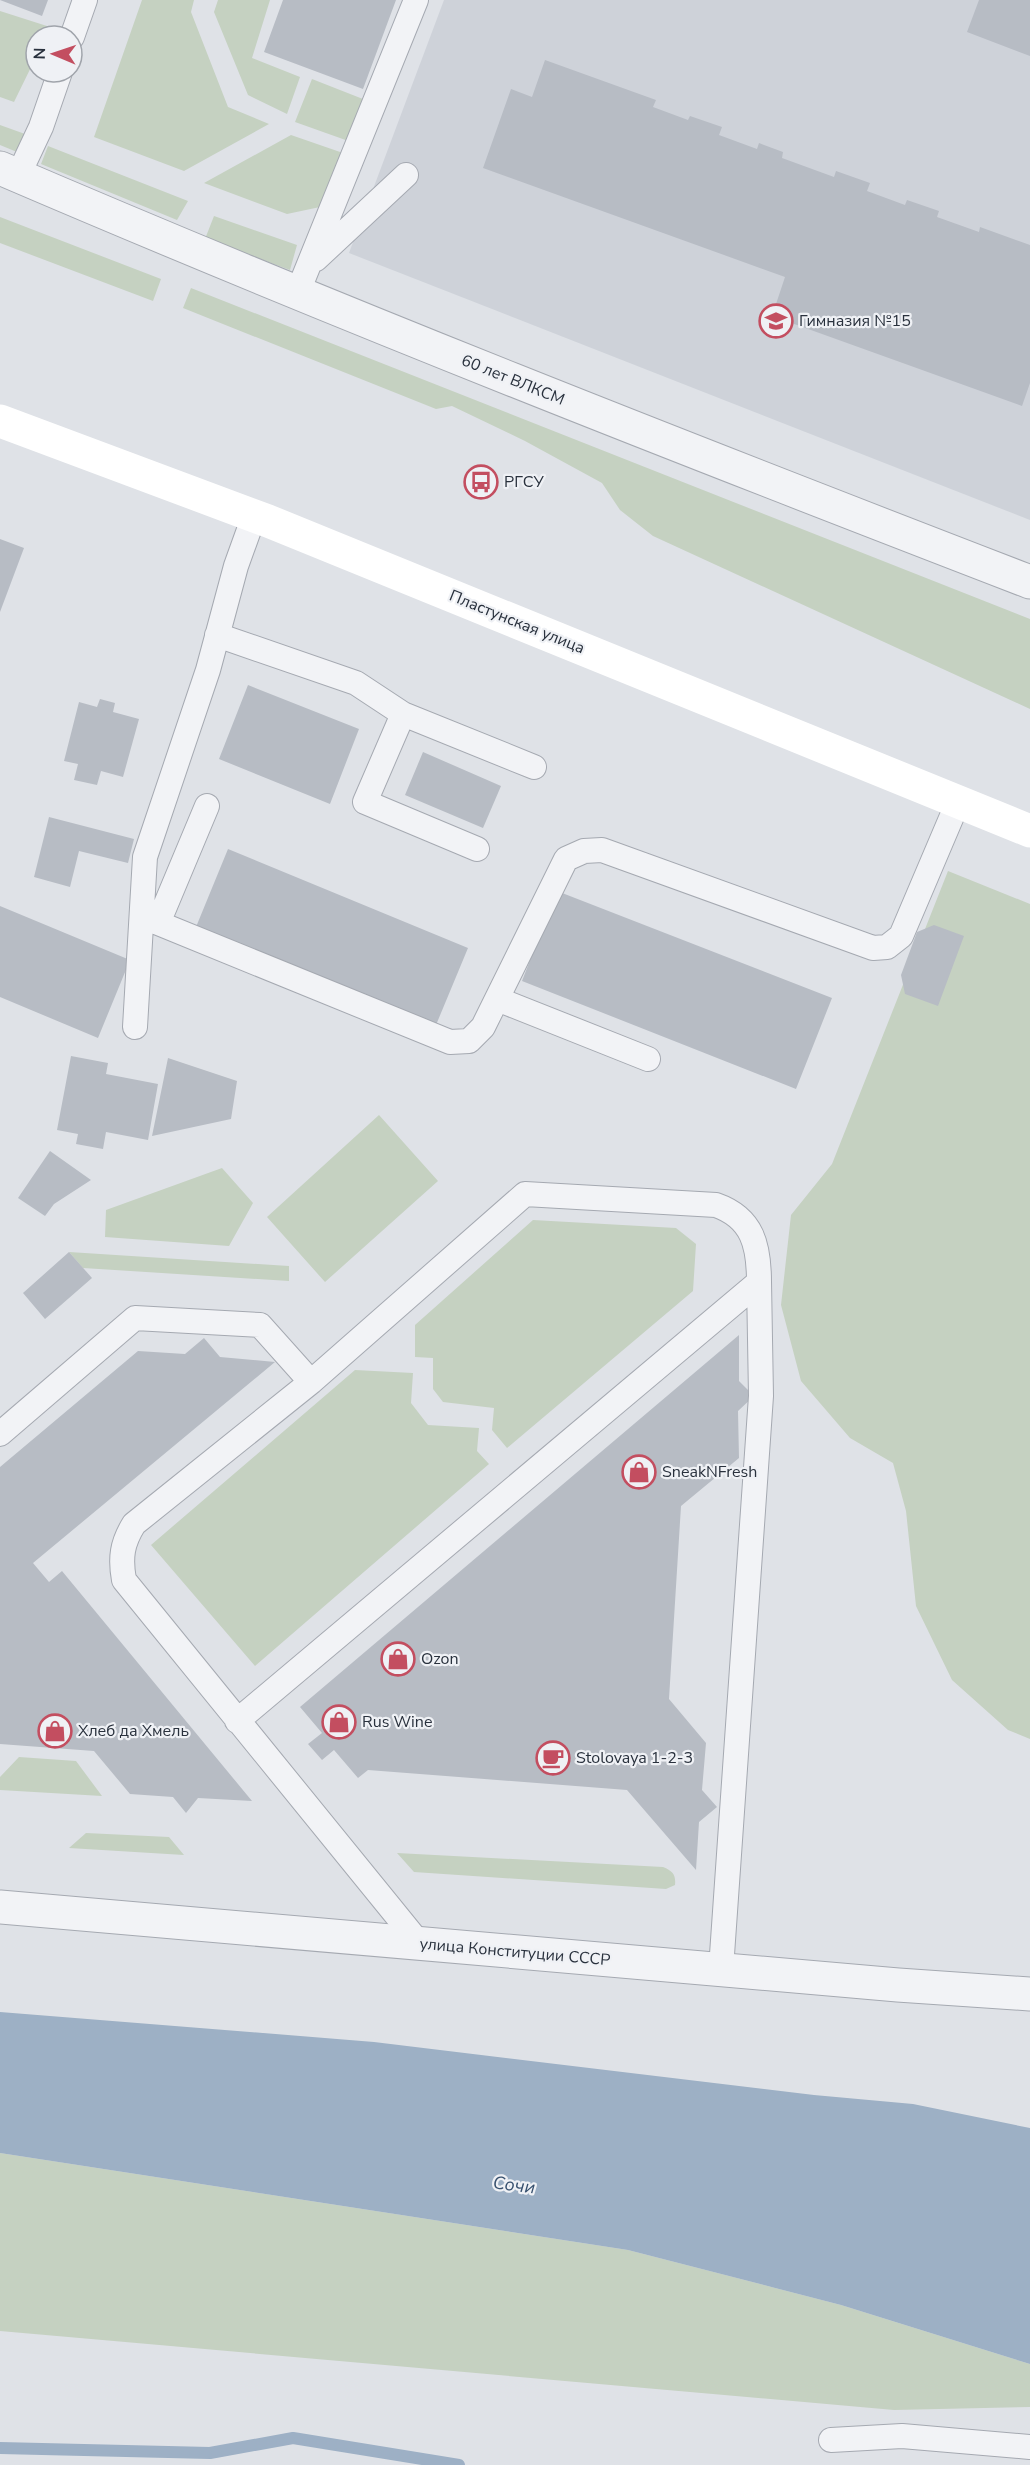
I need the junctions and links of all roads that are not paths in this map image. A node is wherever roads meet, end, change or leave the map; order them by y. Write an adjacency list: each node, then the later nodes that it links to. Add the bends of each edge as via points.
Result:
1 (85, 0): 3 (lane)
2 (416, 0): 7 (lane)
3 (77, 24)
4 (56, 84): 5 (lane, via 41,127)
5 (9, 172): 8 (street, 60 лет ВЛКСМ)
6 (406, 175): 7 (lane)
7 (310, 265): 8 (lane)
8 (297, 294): 11 (street, 60 лет ВЛКСМ)
9 (0, 421): 10 (main road, Пластунская улица)
10 (254, 516): 12 (lane); 15 (main road, Пластунская улица)
11 (1030, 582)
12 (217, 635): 13 (lane, via 356,684); 20 (lane, via 145,856)
13 (403, 714): 14 (lane); 18 (lane, via 365,802)
14 (534, 766)
15 (958, 802): 17 (main road, Пластунская улица); 19 (lane, via 901,936 887,947 873,948 602,850 584,851 566,859)
16 (207, 806): 19 (lane, via 158,923 450,1042 469,1041 483,1027)
17 (1030, 831)
18 (477, 849)
19 (497, 999): 21 (lane)
20 (135, 1027)
21 (648, 1059)
22 (759, 1282): 23 (lane, via 754,1239 733,1211 716,1205 525,1194); 25 (lane); 28 (lane, via 760,1396)
23 (311, 1382): 24 (lane, via 260,1325 135,1318); 25 (lane, via 134,1524 124,1539 124,1580)
24 (0, 1434)
25 (237, 1721): 27 (lane)
26 (0, 1907): 27 (street, улица Конституции СССР)
27 (419, 1943): 28 (street, улица Конституции СССР)
28 (721, 1969): 29 (street, улица Конституции СССР)
29 (1030, 1994)
30 (831, 2440): 31 (lane, via 902,2436)
31 (1030, 2447)

